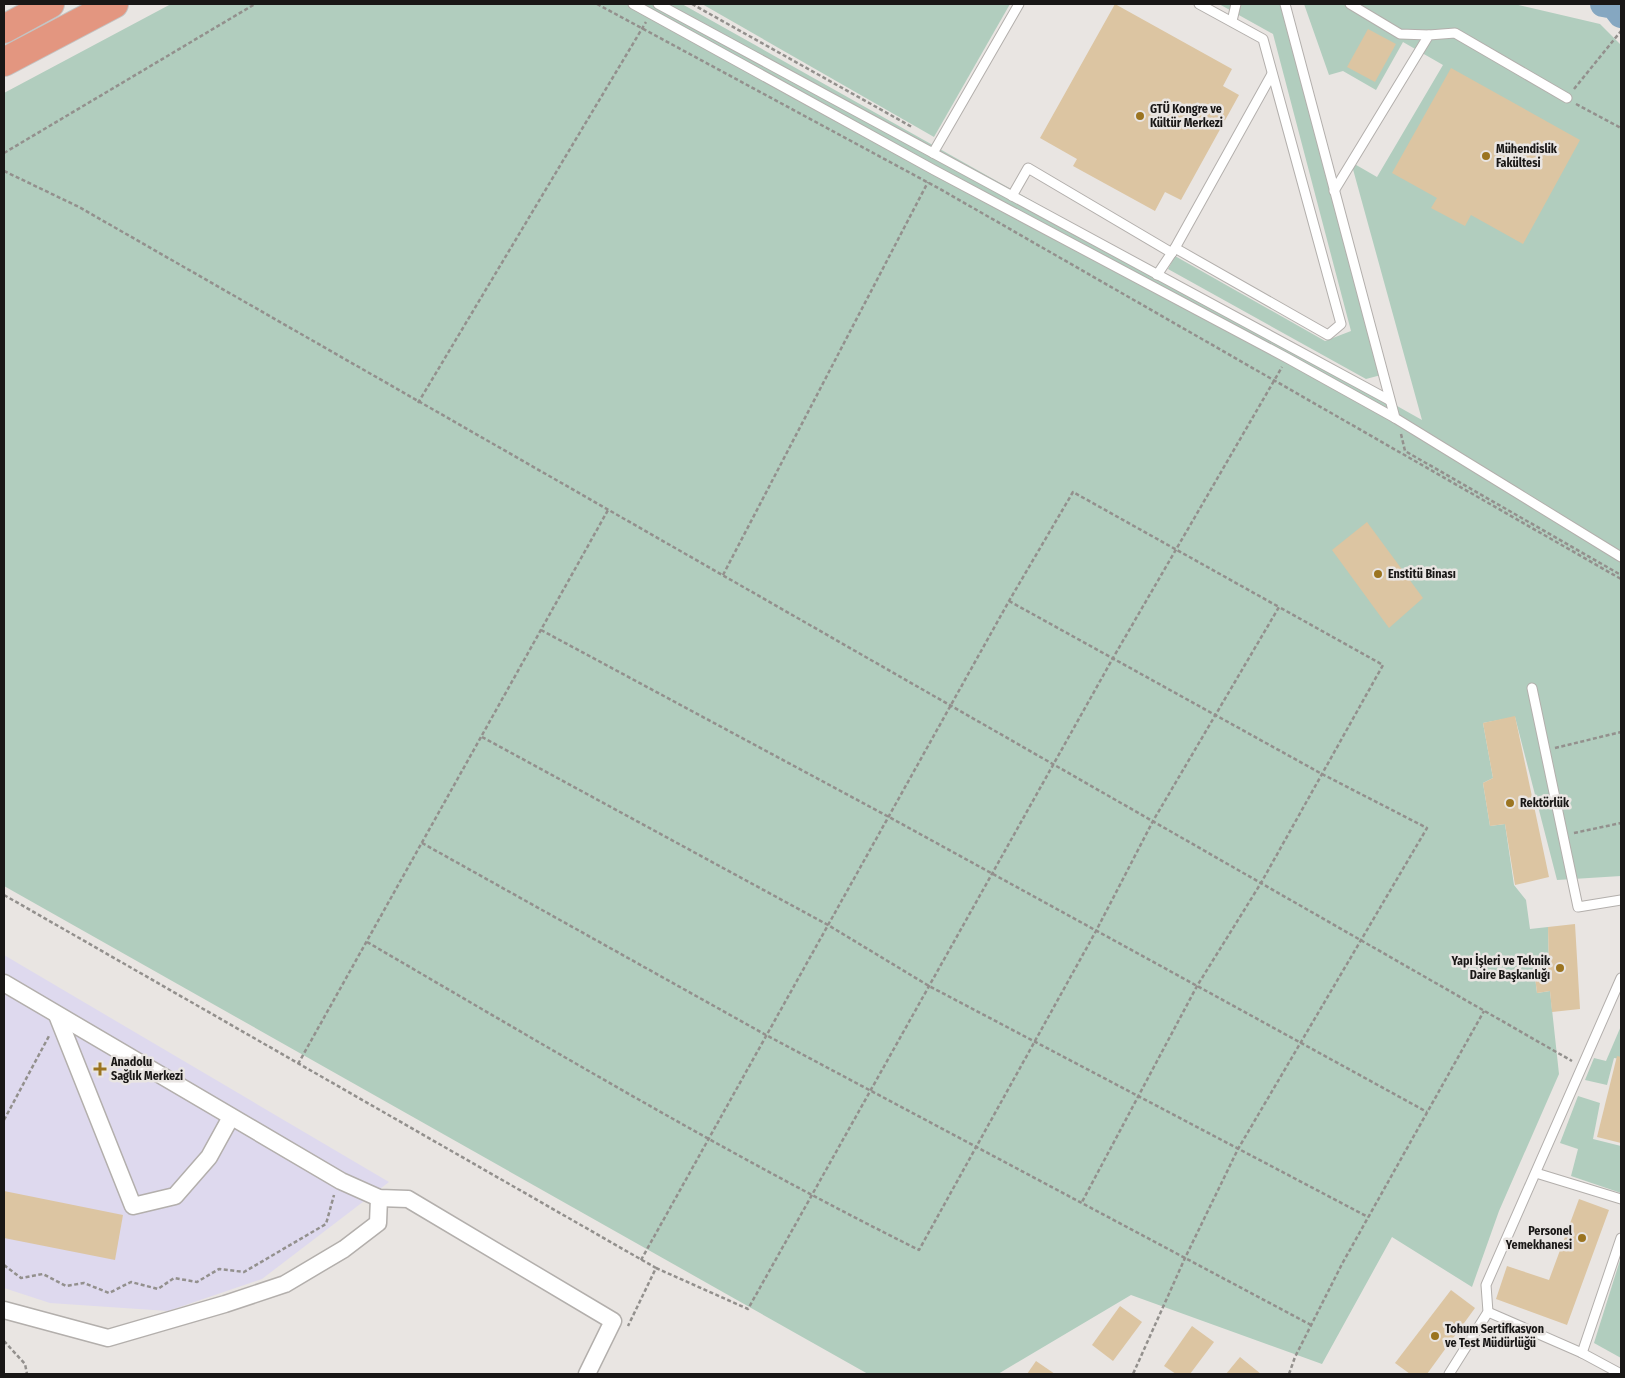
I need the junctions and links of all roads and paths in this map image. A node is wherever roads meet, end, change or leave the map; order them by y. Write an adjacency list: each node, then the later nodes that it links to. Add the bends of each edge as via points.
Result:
1 (50, 4): 15 (highway)
2 (114, 4): 18 (highway)
3 (255, 4): 22 (path)
4 (597, 4): 14 (path)
5 (633, 4): 12 (lane)
6 (658, 4): 23 (lane)
7 (1019, 4): 23 (lane)
8 (1199, 4): 13 (lane)
9 (1236, 4): 13 (lane)
10 (1285, 4): 27 (lane)
11 (1350, 4): 17 (lane, via 1400,34)
12 (650, 14): 14 (path); 24 (lane)
13 (1232, 21): 19 (lane, via 1263,39)
14 (642, 28): 26 (path); 34 (path)
15 (4, 29)
16 (1621, 31): 20 (path)
17 (1429, 35): 20 (lane, via 1455,33); 27 (lane)
18 (4, 62)
19 (1272, 74): 29 (lane); 29 (lane, via 1340,324 1328,334)
20 (1567, 98): 21 (path)
21 (1621, 128)
22 (4, 152)
23 (933, 153): 28 (lane)
24 (934, 170): 26 (path); 31 (lane)
25 (4, 171): 34 (path, via 79,208)
26 (927, 182): 32 (path); 39 (path)
27 (1334, 191): 33 (lane)
28 (1012, 196): 29 (lane, via 1028,168); 30 (lane)
29 (1174, 250): 30 (lane)
30 (1157, 275): 33 (lane)
31 (1287, 358): 32 (path); 35 (lane)
32 (1273, 381): 37 (path); 41 (path)
33 (1389, 400): 35 (lane)
34 (418, 403): 36 (path)
35 (1396, 419): 38 (lane); 40 (path, via 1405,451)
36 (608, 510): 39 (path); 44 (path)
37 (1175, 549): 42 (path, via 1073,492); 43 (path); 45 (path)
38 (1621, 557)
39 (723, 575): 47 (path)
40 (1621, 575)
41 (1621, 579)
42 (1009, 600): 45 (path); 47 (path)
43 (1279, 607): 48 (path); 53 (path, via 1383,665)
44 (541, 630): 50 (path); 54 (path)
45 (1113, 658): 48 (path); 52 (path)
46 (1532, 688): 51 (lane)
47 (951, 706): 52 (path); 54 (path)
48 (1215, 715): 53 (path); 55 (path)
49 (1621, 732): 51 (path)
50 (482, 737): 58 (path); 63 (path)
51 (1545, 751): 57 (lane)
52 (1053, 764): 55 (path); 59 (path)
53 (1322, 774): 60 (path); 65 (path, via 1427,828)
54 (888, 816): 59 (path); 63 (path)
55 (1153, 821): 60 (path); 64 (path)
56 (1621, 823): 57 (path)
57 (1564, 835): 62 (lane, via 1578,907)
58 (422, 843): 66 (path); 73 (path)
59 (992, 873): 64 (path); 69 (path)
60 (1261, 883): 65 (path); 70 (path)
61 (4, 895): 76 (path)
62 (1621, 900)
63 (828, 925): 69 (path); 73 (path)
64 (1096, 930): 70 (path); 74 (path)
65 (1362, 941): 71 (path); 75 (path)
66 (367, 942): 76 (path); 83 (path)
67 (1621, 978): 77 (lane)
68 (4, 983): 72 (street)
69 (928, 986): 74 (path); 78 (path)
70 (1197, 986): 75 (path); 79 (path)
71 (1484, 1011): 77 (path); 80 (path)
72 (57, 1015): 81 (street); 81 (street, via 133,1206 175,1196 209,1157); 82 (path, via 46,1044)
73 (766, 1035): 78 (path); 83 (path)
74 (1034, 1042): 79 (path); 84 (path)
75 (1299, 1042): 80 (path); 85 (path)
76 (298, 1064): 94 (path)
77 (1582, 1067): 86 (lane)
78 (871, 1089): 84 (path); 87 (path)
79 (1138, 1096): 85 (path); 90 (path)
80 (1427, 1112): 91 (path)
81 (232, 1117): 88 (street, via 341,1181)
82 (4, 1120)
83 (708, 1140): 87 (path); 94 (path)
84 (975, 1145): 87 (path, via 919,1250); 90 (path)
85 (1238, 1150): 91 (path); 93 (path)
86 (1536, 1173): 89 (lane); 97 (lane, via 1486,1285)
87 (811, 1196): 95 (path, via 748,1309)
88 (379, 1198): 96 (street, via 378,1223 344,1249 286,1284 138,1331 108,1338); 103 (street, via 408,1198 613,1321)
89 (1621, 1199)
90 (1082, 1202): 93 (path)
91 (1368, 1217): 98 (path)
92 (1621, 1238): 101 (lane)
93 (1185, 1258): 98 (path); 104 (path)
94 (641, 1260): 95 (path)
95 (656, 1268): 99 (path)
96 (4, 1310)
97 (1488, 1312): 101 (lane); 106 (lane)
98 (1311, 1325): 105 (path)
99 (624, 1334)
100 (4, 1341): 102 (path, via 25,1364)
101 (1582, 1353): 107 (lane)
102 (26, 1374)
103 (587, 1374)
104 (1133, 1374)
105 (1290, 1374)
106 (1450, 1374)
107 (1621, 1374)

